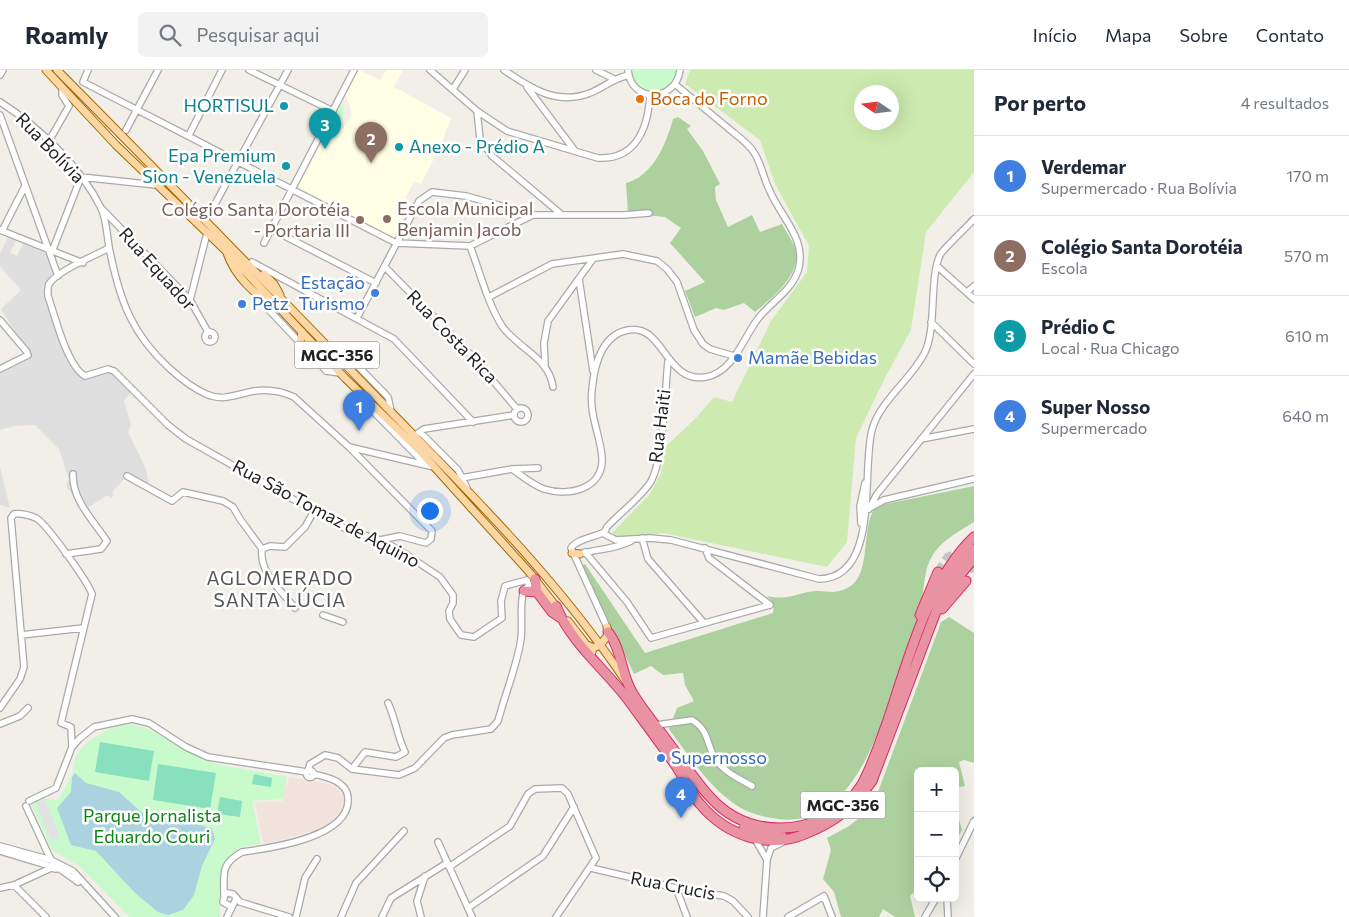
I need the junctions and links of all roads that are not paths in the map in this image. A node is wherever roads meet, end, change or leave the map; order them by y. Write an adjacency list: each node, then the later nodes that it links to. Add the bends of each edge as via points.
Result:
1 (3, 70): 17 (street)
2 (44, 70): 23 (main road, MGC-356)
3 (57, 70): 21 (main road, MGC-356)
4 (61, 70): 21 (street, MGC-356)
5 (88, 70): 27 (street, via 82,82)
6 (158, 70): 27 (street)
7 (222, 70): 33 (street)
8 (249, 70): 22 (street)
9 (288, 70): 22 (street)
10 (354, 70): 28 (street)
11 (430, 70): 24 (street)
12 (465, 70): 24 (street)
13 (504, 70): 19 (street)
14 (596, 70): 18 (street)
15 (680, 70): 20 (street)
16 (628, 73): 18 (street); 25 (street, via 636,88)
17 (0, 75)
18 (614, 79): 19 (street, via 590,93 574,97 548,95)
19 (524, 84): 35 (street)
20 (676, 84): 25 (street, via 664,94); 78 (street, via 753,150 769,190 797,237 800,248 797,272 786,292 756,321)
21 (73, 86): 53 (main road, MGC-356)
22 (280, 86): 28 (street); 36 (street)
23 (62, 87): 34 (street, via 62,95 69,106); 38 (main road, MGC-356)
24 (454, 89): 29 (street)
25 (650, 95): 35 (street, via 645,126 633,146 610,159)
26 (0, 102): 34 (street, Rua Bolívia)
27 (138, 109): 31 (street); 33 (street)
28 (333, 110): 40 (street)
29 (478, 111): 35 (street, via 507,131); 45 (street, via 480,139 492,156)
30 (0, 115): 32 (street)
31 (126, 130)
32 (2, 131): 39 (street)
33 (189, 135): 36 (street)
34 (49, 141): 37 (street, Rua Bolívia)
35 (575, 151)
36 (240, 162): 40 (street); 41 (street)
37 (81, 177): 38 (street); 42 (street, Rua Bolívia); 55 (street)
38 (156, 185): 49 (main road, MGC-356)
39 (25, 186): 48 (street); 55 (street)
40 (292, 190): 47 (street); 51 (street)
41 (215, 204)
42 (102, 209): 54 (street, Rua Bolívia); 71 (street, Rua Equador)
43 (650, 213): 45 (street)
44 (533, 214): 45 (street); 51 (street, via 466,196 432,192 419,201); 52 (street)
45 (561, 214)
46 (974, 219): 59 (street, via 939,256)
47 (271, 229): 50 (street); 65 (street)
48 (1, 230): 55 (street)
49 (207, 233): 53 (main road, MGC-356); 71 (street)
50 (264, 243)
51 (396, 243): 52 (street); 60 (street)
52 (470, 246): 69 (street)
53 (226, 247): 58 (main road, MGC-356); 58 (main road, via 243,252); 61 (main road)
54 (108, 248): 57 (street); 93 (street, Rua Bolívia, via 121,299 133,324 151,352 180,378 207,395 223,399 271,390 294,396)
55 (51, 249): 57 (street); 62 (street)
56 (592, 258): 64 (street); 69 (street, via 552,264); 78 (street, via 624,254 657,261 677,282 702,344)
57 (82, 262): 62 (street)
58 (245, 262): 61 (main road); 63 (street); 68 (main road); 68 (main road, MGC-356)
59 (937, 266): 67 (street); 74 (street)
60 (385, 267): 65 (street); 87 (street, Rua Costa Rica, via 472,356)
61 (237, 273): 68 (main road, via 259,296)
62 (58, 276): 108 (street, Rua São Tomaz de Aquino, via 50,283 48,296 77,371 85,376 108,369 114,371 168,425)
63 (284, 280): 68 (street, via 279,280); 72 (street)
64 (579, 280): 81 (street, via 548,321); 84 (street)
65 (376, 283): 72 (street)
66 (974, 286): 67 (street)
67 (967, 292): 70 (street)
68 (270, 293): 76 (main road, MGC-356); 77 (street, via 269,310); 91 (main road, MGC-356, via 282,300 391,411)
69 (489, 297): 81 (street, via 503,326)
70 (974, 299)
71 (190, 300): 75 (street, Rua Equador)
72 (357, 318): 89 (street, via 394,339)
73 (0, 320): 82 (street, via 28,353)
74 (931, 322): 80 (street); 101 (street, via 928,344 922,356 875,422 870,437)
75 (208, 332)
76 (302, 332): 77 (main road); 85 (main road, MGC-356)
77 (300, 342): 85 (street, via 326,371)
78 (734, 356): 79 (street, via 716,374 705,377 688,374)
79 (668, 361): 84 (street, via 657,341 638,330 628,330 606,342); 110 (street, Rua Haiti, via 656,470 650,483)
80 (974, 364)
81 (545, 365): 86 (street, via 552,374)
82 (0, 369)
83 (974, 374): 92 (street)
84 (594, 375): 96 (street, via 591,408 602,455 601,465 590,485 572,492 557,492 542,488)
85 (342, 376): 94 (main road, MGC-356)
86 (553, 387)
87 (517, 409): 88 (street); 88 (street, via 526,410 528,417 520,422)
88 (514, 415): 89 (street)
89 (473, 422): 91 (street, via 424,429)
90 (974, 429): 92 (street)
91 (418, 434): 100 (street); 102 (main road, MGC-356)
92 (921, 439): 104 (street)
93 (349, 447): 94 (street, Rua Bolívia); 115 (street, via 432,531 431,539 426,542 400,536)
94 (431, 465): 126 (main road, MGC-356)
95 (538, 468): 96 (street)
96 (512, 469): 100 (street)
97 (72, 474): 123 (street, via 75,494 107,541 101,549)
98 (127, 476): 117 (street, via 172,501 184,492 223,501 234,507)
99 (974, 479): 105 (street)
100 (465, 480): 102 (street)
101 (866, 480): 103 (street); 106 (street)
102 (470, 494): 134 (main road, MGC-356, via 529,557)
103 (868, 496): 104 (street); 106 (street); 107 (street)
104 (875, 498): 105 (street); 107 (street)
105 (884, 500): 107 (street)
106 (860, 503): 107 (street); 109 (street)
107 (868, 509): 109 (street)
108 (314, 511): 115 (street, Rua São Tomaz de Aquino, via 346,529); 117 (street, via 305,527 285,547)
109 (861, 528): 120 (street, via 852,563 837,577 826,579)
110 (604, 533): 112 (street); 113 (street)
111 (974, 536): 146 (highway, MGC-356, via 947,568)
112 (596, 537): 118 (street); 122 (street, via 573,544)
113 (611, 538): 116 (street); 119 (street)
114 (642, 538): 116 (street); 120 (street, via 660,538); 138 (street, via 648,559)
115 (380, 540): 128 (street, Rua São Tomaz de Aquino, via 440,576 453,595 448,611 461,635 474,637 502,618 502,590)
116 (634, 540): 119 (street)
117 (262, 548): 132 (street, via 262,564)
118 (599, 548): 119 (street); 122 (street)
119 (609, 548)
120 (705, 548): 138 (street, via 709,558 770,605)
121 (974, 549): 143 (highway, MGC-356, via 946,585)
122 (579, 553): 138 (street, via 626,602 651,638); 140 (street, via 578,564)
123 (66, 554): 139 (street, via 92,594); 141 (street, via 38,519 14,514 11,518)
124 (974, 558): 133 (highway, via 955,581)
125 (938, 572): 146 (highway, via 926,599)
126 (531, 577): 128 (street); 129 (street, via 530,585); 130 (highway); 131 (main road, MGC-356)
127 (966, 581): 133 (highway)
128 (517, 582): 129 (street)
129 (524, 591): 130 (highway); 154 (street, via 519,647 498,721 491,729 444,738 415,768 399,775)
130 (537, 592): 136 (highway, via 549,609)
131 (556, 606): 136 (highway, MGC-356)
132 (295, 608)
133 (942, 609): 143 (highway)
134 (575, 614): 136 (main road); 142 (main road, MGC-356); 145 (main road, MGC-356)
135 (323, 615): 137 (street)
136 (564, 620): 144 (main road, MGC-356); 147 (highway, MGC-356)
137 (343, 622)
138 (704, 623)
139 (83, 628): 141 (street); 153 (street, via 61,723 71,726)
140 (607, 629): 142 (main road, via 601,635); 145 (main road); 147 (highway, via 614,640)
141 (21, 635): 149 (street, via 24,667 20,679)
142 (594, 635): 145 (main road, MGC-356)
143 (928, 637): 161 (highway, MGC-356, via 872,781 847,812)
144 (586, 644): 145 (main road); 147 (main road, MGC-356)
145 (599, 646): 147 (main road, MGC-356)
146 (910, 654): 152 (highway, MGC-356, via 882,736 860,787 833,812 802,826 771,828 736,819 709,797)
147 (628, 694): 152 (highway, MGC-356); 156 (highway, MGC-356)
148 (388, 704): 154 (street, via 405,752 396,757 365,752)
149 (0, 708)
150 (28, 708): 151 (street, via 20,716)
151 (0, 724)
152 (656, 725): 157 (street, via 692,720 704,731 716,760)
153 (71, 750): 155 (street, via 94,727 132,719 149,723 208,757); 166 (street, via 56,788 30,803 31,815)
154 (352, 769): 155 (street, via 334,756 325,755 310,764)
155 (310, 773): 181 (street, via 341,783 348,794 345,817 323,833 242,852 230,859 224,869)
156 (682, 775): 161 (highway, MGC-356, via 719,814 734,824 771,836); 162 (highway, via 699,804 726,826)
157 (752, 786)
158 (574, 808): 173 (street, via 562,788 535,789 528,794 510,826); 175 (street, via 596,858); 185 (street, via 543,856)
159 (974, 821): 168 (street)
160 (404, 831): 192 (street, via 356,883)
161 (808, 832): 163 (highway)
162 (755, 839): 163 (highway, via 770,842); 171 (street)
163 (788, 840): 171 (street, via 771,848)
164 (438, 842): 173 (street)
165 (0, 846): 170 (street)
166 (44, 846): 170 (street); 172 (street)
167 (0, 851): 170 (street)
168 (956, 857)
169 (317, 859): 191 (street, via 305,878)
170 (40, 860): 172 (street); 176 (street)
171 (767, 860): 186 (street)
172 (50, 863): 174 (street); 176 (street)
173 (448, 865): 177 (street); 185 (street)
174 (60, 866): 176 (street); 188 (street, via 73,871)
175 (591, 868): 180 (street, Rua Crucis); 196 (street)
176 (44, 871): 178 (street)
177 (426, 876): 193 (street, via 391,898); 194 (street, via 418,901)
178 (14, 885): 179 (street); 187 (street)
179 (0, 888)
180 (676, 888): 197 (street); 198 (street, Rua Crucis, via 724,896)
181 (225, 895): 184 (street, via 223,902); 184 (street, via 233,894)
182 (934, 902): 201 (street)
183 (947, 902): 202 (street)
184 (232, 903): 189 (street); 190 (street, via 243,903)
185 (468, 908): 195 (street)
186 (764, 915)
187 (46, 917)
188 (115, 917)
189 (226, 917)
190 (289, 917)
191 (296, 917)
192 (341, 917)
193 (382, 917)
194 (421, 917)
195 (472, 917)
196 (556, 917)
197 (687, 917)
198 (748, 917)
199 (788, 917): 200 (street, via 824,896)
200 (832, 917)
201 (925, 917)
202 (948, 917)

